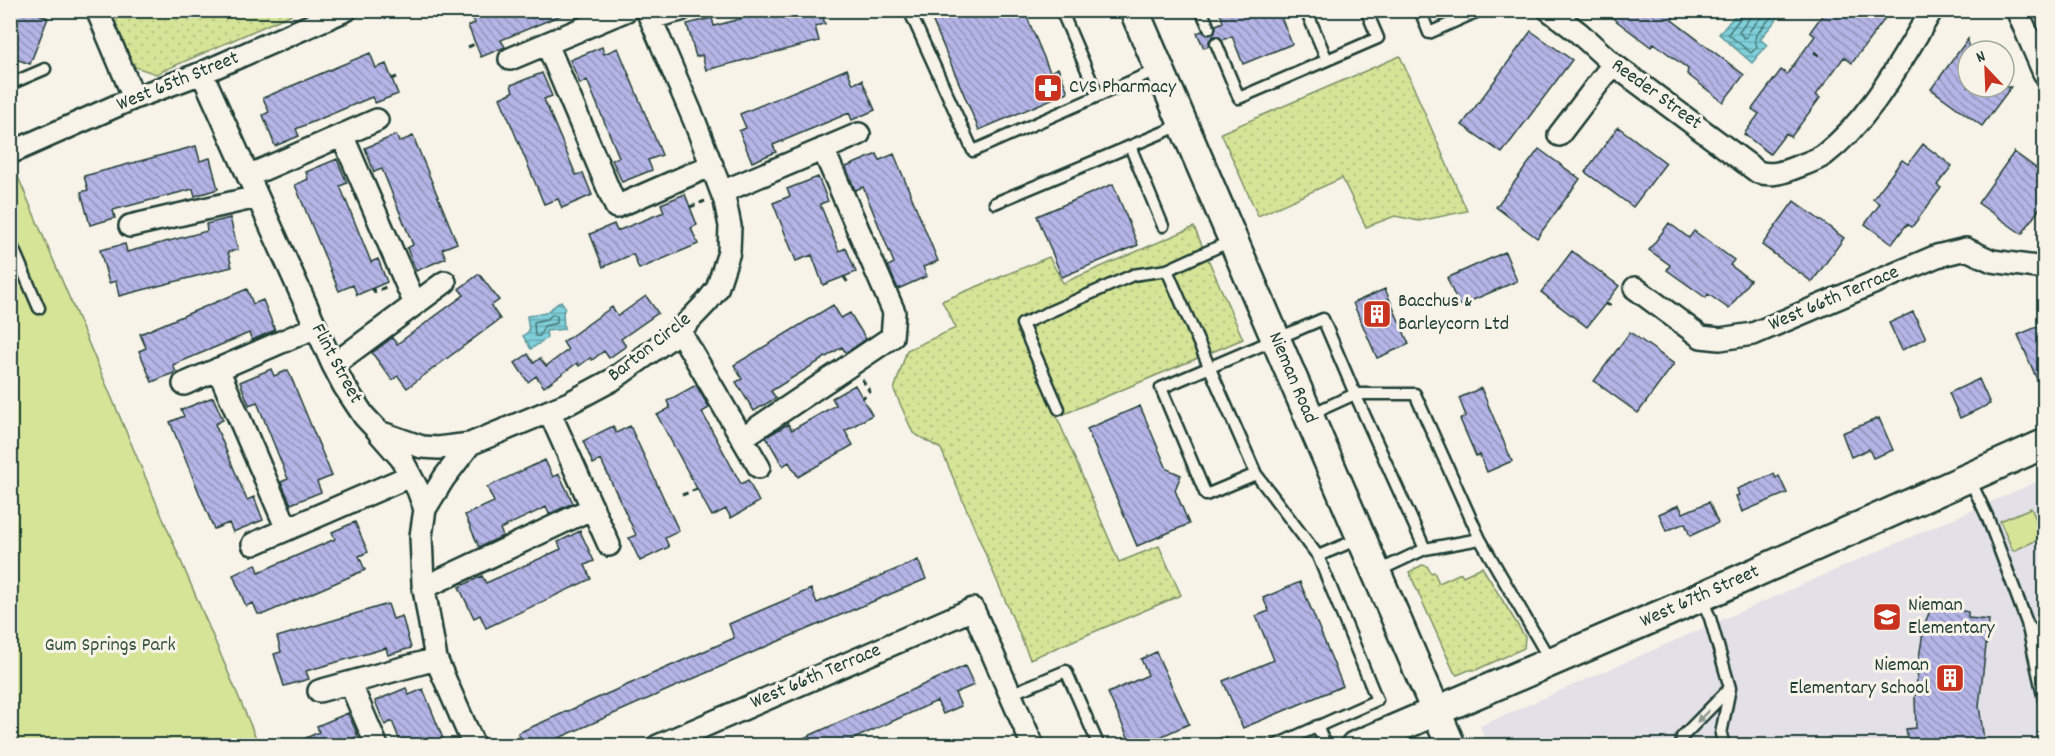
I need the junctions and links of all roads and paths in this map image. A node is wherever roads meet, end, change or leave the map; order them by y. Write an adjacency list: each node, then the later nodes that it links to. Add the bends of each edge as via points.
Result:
1 (97, 10): 35 (street)
2 (346, 10): 29 (street, West 65th Street)
3 (627, 10): 20 (street)
4 (681, 10): 16 (street)
5 (909, 10): 34 (lane, via 973,151)
6 (1060, 10): 34 (lane)
7 (1134, 10): 27 (main road, Nieman Road)
8 (1201, 10): 17 (lane)
9 (1306, 10): 25 (lane)
10 (1366, 10): 25 (lane, via 1378,38)
11 (1420, 10): 12 (lane, via 1430,33)
12 (1481, 10)
13 (1549, 10): 26 (street, Reeder Street)
14 (1932, 10): 26 (street, Reeder Street, via 1875,102 1843,137 1815,160 1779,174 1758,172)
15 (2018, 10): 30 (street)
16 (648, 14): 44 (street, Barton Circle)
17 (1209, 28)
18 (1216, 43): 25 (lane, via 1239,98)
19 (475, 44): 21 (path)
20 (547, 44): 24 (street); 44 (street, via 616,207)
21 (468, 47)
22 (1814, 52): 23 (path)
23 (1823, 58)
24 (510, 59)
25 (1327, 60)
26 (1613, 64): 40 (street)
27 (1159, 68): 34 (lane); 37 (main road, Nieman Road)
28 (45, 69): 33 (lane)
29 (202, 73): 35 (street, West 65th Street); 45 (street, Flint Street)
30 (2044, 73)
31 (397, 77): 32 (path)
32 (392, 79)
33 (10, 84)
34 (1098, 96)
35 (134, 98): 43 (street, West 65th Street)
36 (377, 120): 39 (street)
37 (1183, 124): 41 (lane); 51 (main road, Nieman Road)
38 (859, 134): 42 (street)
39 (342, 135): 45 (street); 59 (street)
40 (1559, 135)
41 (1130, 146): 48 (lane); 50 (lane)
42 (823, 149): 46 (street); 75 (street, via 894,312 892,337)
43 (10, 153)
44 (712, 165): 46 (street, Barton Circle)
45 (248, 176): 47 (street, Flint Street)
46 (722, 192): 64 (street, Barton Circle, via 729,226 729,252 717,289)
47 (257, 197): 49 (street); 63 (street, Flint Street)
48 (995, 203)
49 (130, 226)
50 (1163, 226)
51 (1233, 240): 54 (lane); 65 (main road, Nieman Road)
52 (10, 241): 62 (lane)
53 (2044, 268): 58 (street, West 66th Terrace, via 1992,261 1966,249 1937,256 1753,334 1720,339 1701,337)
54 (1167, 270): 67 (lane); 71 (lane, via 1133,275 1022,324)
55 (844, 277): 57 (path)
56 (444, 282): 59 (street)
57 (848, 283)
58 (1635, 288)
59 (414, 304): 66 (street)
60 (1605, 304): 61 (path)
61 (1614, 306)
62 (39, 308)
63 (316, 327): 66 (street, Flint Street); 68 (street)
64 (679, 330): 72 (street, Barton Circle, via 612,380); 75 (street)
65 (1276, 339): 67 (lane); 70 (lane, via 1323,319); 73 (main road, Nieman Road)
66 (333, 365): 74 (street, Flint Street, via 364,416)
67 (1210, 368): 79 (lane); 79 (lane, via 1161,388 1206,495)
68 (218, 369): 69 (street); 86 (street)
69 (184, 384)
70 (1355, 394): 73 (lane); 88 (lane, via 1415,394); 91 (lane)
71 (1059, 409)
72 (549, 411): 76 (street, Barton Circle); 84 (street)
73 (1308, 415): 87 (main road, Nieman Road)
74 (379, 432): 76 (street, via 422,447); 80 (street, Flint Street, via 401,458)
75 (742, 438): 78 (street)
76 (470, 444): 85 (street)
77 (2044, 444): 81 (main road, West 67th Street)
78 (759, 467)
79 (1256, 474): 92 (lane)
80 (410, 476): 85 (street, Flint Street); 86 (street)
81 (1969, 478): 95 (main road, West 67th Street); 96 (lane)
82 (697, 489): 83 (path)
83 (682, 495)
84 (593, 508): 90 (street); 94 (street)
85 (425, 509): 94 (street, via 421,536)
86 (287, 530): 89 (street)
87 (1361, 538): 92 (lane); 93 (main road, Nieman Road)
88 (1480, 539): 91 (lane); 99 (lane)
89 (253, 544)
90 (609, 545)
91 (1425, 549): 93 (lane)
92 (1318, 556): 106 (lane, via 1377,700)
93 (1376, 572): 105 (main road, Nieman Road)
94 (423, 588): 98 (street)
95 (1701, 597): 99 (main road, West 67th Street); 101 (lane)
96 (2027, 623): 97 (lane); 104 (lane)
97 (2044, 646)
98 (436, 660): 100 (street); 108 (street)
99 (1551, 662): 105 (main road, West 67th Street)
100 (350, 683): 102 (street); 107 (street)
101 (1730, 688): 116 (lane, one-way to 116, via 1682,736); 117 (lane, via 1721,734)
102 (319, 691)
103 (1010, 694): 109 (street, West 66th Terrace, via 973,609); 110 (street); 111 (lane, via 1066,670)
104 (2044, 700)
105 (1436, 711): 114 (main road, West 67th Street); 115 (main road, Nieman Road)
106 (1317, 726): 112 (lane); 113 (lane)
107 (377, 746)
108 (474, 746)
109 (658, 746)
110 (1032, 746)
111 (1099, 746)
112 (1274, 746)
113 (1326, 746)
114 (1354, 746)
115 (1451, 746)
116 (1681, 746)
117 (1724, 746)

